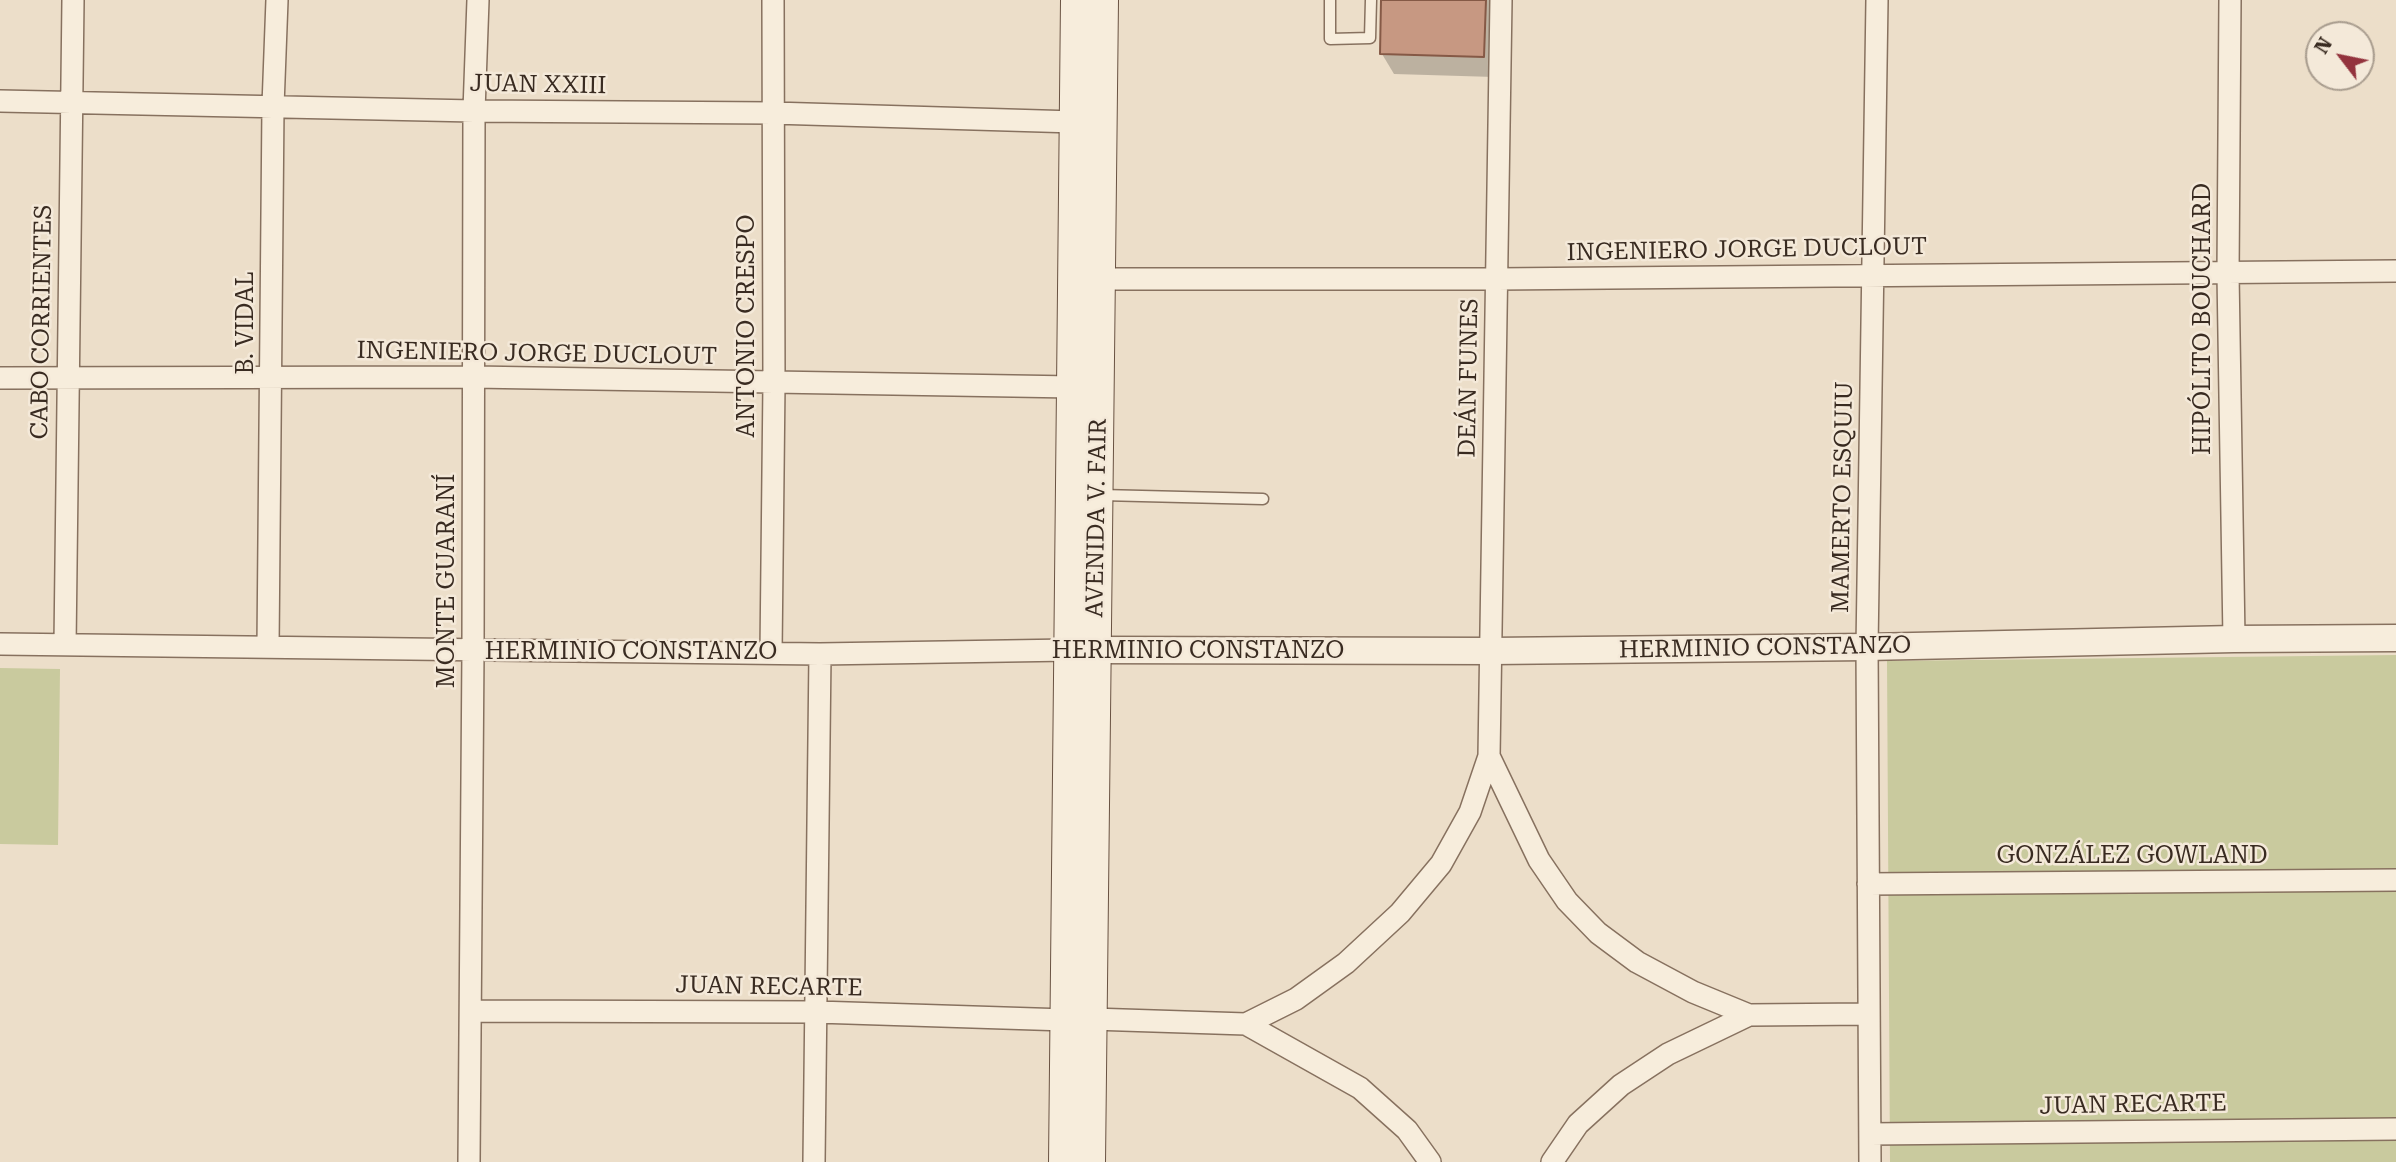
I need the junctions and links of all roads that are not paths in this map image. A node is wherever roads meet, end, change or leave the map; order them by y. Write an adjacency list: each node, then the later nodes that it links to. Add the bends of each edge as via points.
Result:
1 (72, 0): 13 (street, CABO CORRIENTES)
2 (277, 0): 14 (street, B. VIDAL)
3 (478, 0): 15 (street, MONTE GUARANÍ)
4 (773, 0): 16 (street, ANTONIO CRESPO)
5 (1076, 0): 17 (main road, AVENIDA V. FAIR)
6 (1103, 0): 21 (main road, AVENIDA V. FAIR)
7 (1330, 0): 8 (lane, via 1331,39 1370,38)
8 (1371, 0)
9 (1501, 0): 22 (street, DEÁN FUNES)
10 (1877, 0): 19 (street, MAMERTO ESQUIU)
11 (2230, 0): 20 (street, HIPÓLITO BOUCHARD)
12 (0, 102): 13 (street, JUAN XXIII)
13 (72, 103): 14 (street, JUAN XXIII); 26 (street, CABO CORRIENTES)
14 (274, 106): 15 (street, JUAN XXIII); 24 (street, B. VIDAL)
15 (474, 111): 16 (street, JUAN XXIII); 25 (street, MONTE GUARANÍ)
16 (773, 113): 17 (street, JUAN XXIII); 27 (street, ANTONIO CRESPO)
17 (1075, 122): 28 (main road, AVENIDA V. FAIR)
18 (2396, 271): 20 (street, INGENIERO JORGE DUCLOUT)
19 (1874, 274): 20 (street, INGENIERO JORGE DUCLOUT); 22 (street, INGENIERO JORGE DUCLOUT); 36 (street, MAMERTO ESQUIU)
20 (2228, 274): 32 (street, HIPÓLITO BOUCHARD)
21 (1099, 279): 22 (street, INGENIERO JORGE DUCLOUT); 29 (main road, AVENIDA V. FAIR)
22 (1497, 279): 39 (street, DEÁN FUNES)
23 (0, 377): 26 (street, INGENIERO JORGE DUCLOUT)
24 (272, 377): 25 (street, INGENIERO JORGE DUCLOUT); 26 (street, INGENIERO JORGE DUCLOUT); 35 (street, B. VIDAL)
25 (474, 377): 27 (street, INGENIERO JORGE DUCLOUT); 38 (street, MONTE GUARANÍ)
26 (67, 378): 34 (street, CABO CORRIENTES)
27 (774, 383): 28 (street, INGENIERO JORGE DUCLOUT); 40 (street, ANTONIO CRESPO)
28 (1073, 387): 37 (main road, AVENIDA V. FAIR)
29 (1098, 495): 30 (lane); 37 (main road, AVENIDA V. FAIR)
30 (1263, 499)
31 (2396, 638): 32 (street, HERMINIO CONSTANZO)
32 (2234, 639): 36 (street, HERMINIO CONSTANZO)
33 (0, 644): 34 (street, HERMINIO CONSTANZO)
34 (65, 645): 35 (street, HERMINIO CONSTANZO)
35 (268, 646): 38 (street, HERMINIO CONSTANZO)
36 (1867, 647): 39 (street, HERMINIO CONSTANZO); 44 (street, MAMERTO ESQUIU)
37 (1082, 650): 39 (street, HERMINIO CONSTANZO); 41 (street, HERMINIO CONSTANZO); 49 (main road, AVENIDA V. FAIR)
38 (474, 651): 40 (street, HERMINIO CONSTANZO); 45 (street, MONTE GUARANÍ)
39 (1492, 651): 42 (street, DEÁN FUNES)
40 (771, 652): 41 (street, HERMINIO CONSTANZO)
41 (820, 654): 46 (street)
42 (1489, 756): 47 (street, via 1539,860 1567,901 1598,933 1637,962 1693,992); 50 (street, via 1470,812 1441,864 1400,913 1346,963 1296,999)
43 (2396, 880): 44 (street, GONZÁLEZ GOWLAND)
44 (1868, 884): 48 (street, MAMERTO ESQUIU)
45 (471, 1011): 46 (street, JUAN RECARTE); 53 (street, MONTE GUARANÍ)
46 (817, 1012): 49 (street, JUAN RECARTE); 54 (street)
47 (1749, 1014): 48 (street); 58 (street, via 1668,1054 1621,1085 1578,1124)
48 (1869, 1014): 52 (street, MAMERTO ESQUIU)
49 (1079, 1020): 50 (street, JUAN RECARTE); 55 (main road, AVENIDA V. FAIR); 56 (main road, AVENIDA V. FAIR)
50 (1246, 1024): 57 (street, via 1360,1088 1407,1130)
51 (2396, 1129): 52 (street, JUAN RECARTE)
52 (1870, 1134): 59 (street, MAMERTO ESQUIU)
53 (469, 1162)
54 (814, 1162)
55 (1064, 1162)
56 (1090, 1162)
57 (1430, 1162)
58 (1552, 1162)
59 (1870, 1162)

